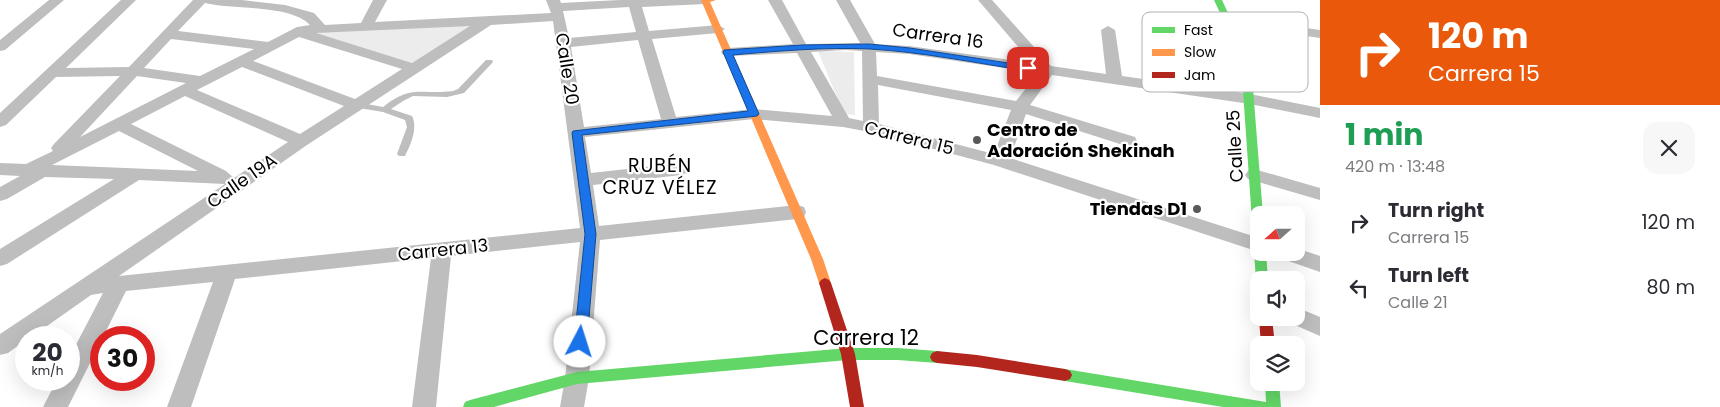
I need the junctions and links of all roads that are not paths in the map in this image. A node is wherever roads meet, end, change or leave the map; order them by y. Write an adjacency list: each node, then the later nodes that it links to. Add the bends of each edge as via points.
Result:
1 (57, 0): 26 (street)
2 (129, 0): 34 (street)
3 (200, 0): 21 (street)
4 (209, 0): 17 (street, via 286,9 309,16)
5 (380, 0): 16 (street)
6 (705, 0): 7 (street); 12 (street); 18 (street)
7 (712, 0)
8 (775, 0): 27 (street)
9 (843, 0): 25 (street)
10 (985, 0): 33 (street)
11 (1218, 0): 14 (street, Calle 25)
12 (634, 3): 13 (street); 22 (street)
13 (555, 8): 15 (street); 23 (street, Calle 20)
14 (1225, 12)
15 (487, 21): 16 (street); 31 (street, Calle 19A)
16 (366, 26): 17 (street)
17 (320, 28): 20 (street)
18 (718, 29): 22 (street); 28 (street)
19 (1108, 30): 37 (street)
20 (299, 31): 24 (street); 31 (street)
21 (168, 34): 24 (street); 32 (street)
22 (643, 35): 23 (street); 52 (street)
23 (563, 43): 55 (street, Calle 20)
24 (268, 46): 29 (street)
25 (869, 46): 27 (street, Carrera 16); 33 (street, Carrera 16); 35 (street)
26 (0, 47)
27 (802, 47): 28 (street, Carrera 16); 51 (street)
28 (728, 52): 49 (street)
29 (240, 61): 36 (street); 45 (street)
30 (489, 62): 47 (lane, via 461,91 445,96 406,95)
31 (414, 68): 45 (street, Calle 19A)
32 (134, 71): 34 (street); 36 (street); 60 (street)
33 (1048, 71): 37 (street, Carrera 16); 46 (street)
34 (52, 73): 44 (street)
35 (870, 79): 46 (street); 54 (street)
36 (200, 81): 39 (street)
37 (1116, 81): 38 (street, Carrera 16)
38 (1142, 84)
39 (183, 90): 53 (street); 56 (street)
40 (1198, 92): 42 (street, Carrera 16)
41 (1249, 92): 42 (street, Calle 25)
42 (1250, 99): 48 (street, Carrera 16); 64 (street, Calle 25)
43 (0, 104): 44 (street)
44 (19, 104): 50 (street)
45 (356, 105): 47 (lane); 56 (street, Calle 19A)
46 (1020, 107): 57 (street); 59 (street)
47 (385, 110): 58 (lane, via 411,119)
48 (1320, 113)
49 (754, 114): 51 (street, Carrera 15); 52 (street, Carrera 15); 70 (street)
50 (0, 122)
51 (843, 122): 54 (street, Carrera 15)
52 (670, 123): 55 (street, Carrera 15)
53 (118, 124): 60 (street); 66 (street)
54 (871, 127): 59 (street, Carrera 15)
55 (577, 133): 65 (street, Calle 20)
56 (301, 141): 66 (street, Calle 19A)
57 (1129, 141)
58 (402, 154)
59 (1000, 161): 72 (street, Carrera 15)
60 (41, 166): 61 (street); 63 (street); 68 (street)
61 (0, 169)
62 (681, 169): 65 (street)
63 (136, 174): 66 (street); 74 (street)
64 (1254, 175): 67 (street); 69 (street, Calle 25)
65 (583, 180): 71 (street, Calle 20)
66 (232, 181): 79 (street, Calle 19A)
67 (1320, 194)
68 (0, 195)
69 (1257, 206)
70 (797, 212): 71 (street, Carrera 13); 83 (street)
71 (590, 234): 73 (street, Carrera 13); 84 (street, Calle 20)
72 (1250, 242)
73 (442, 250): 77 (street, Carrera 13); 88 (street)
74 (0, 259)
75 (1305, 259): 76 (street)
76 (1320, 264)
77 (227, 272): 78 (street, Carrera 13); 87 (street)
78 (119, 284): 79 (street, Carrera 13); 86 (street)
79 (88, 287): 82 (street, Calle 19A)
80 (1305, 320): 81 (street)
81 (1320, 327)
82 (3, 340)
83 (848, 354): 84 (street, Carrera 12); 91 (street); 92 (street, Carrera 12, via 898,354 977,361)
84 (577, 378): 89 (street, Carrera 12); 90 (street, Calle 20)
85 (1273, 391): 93 (street)
86 (55, 407)
87 (179, 407)
88 (424, 407)
89 (470, 407)
90 (572, 407)
91 (857, 407)
92 (1263, 407)
93 (1274, 407)

